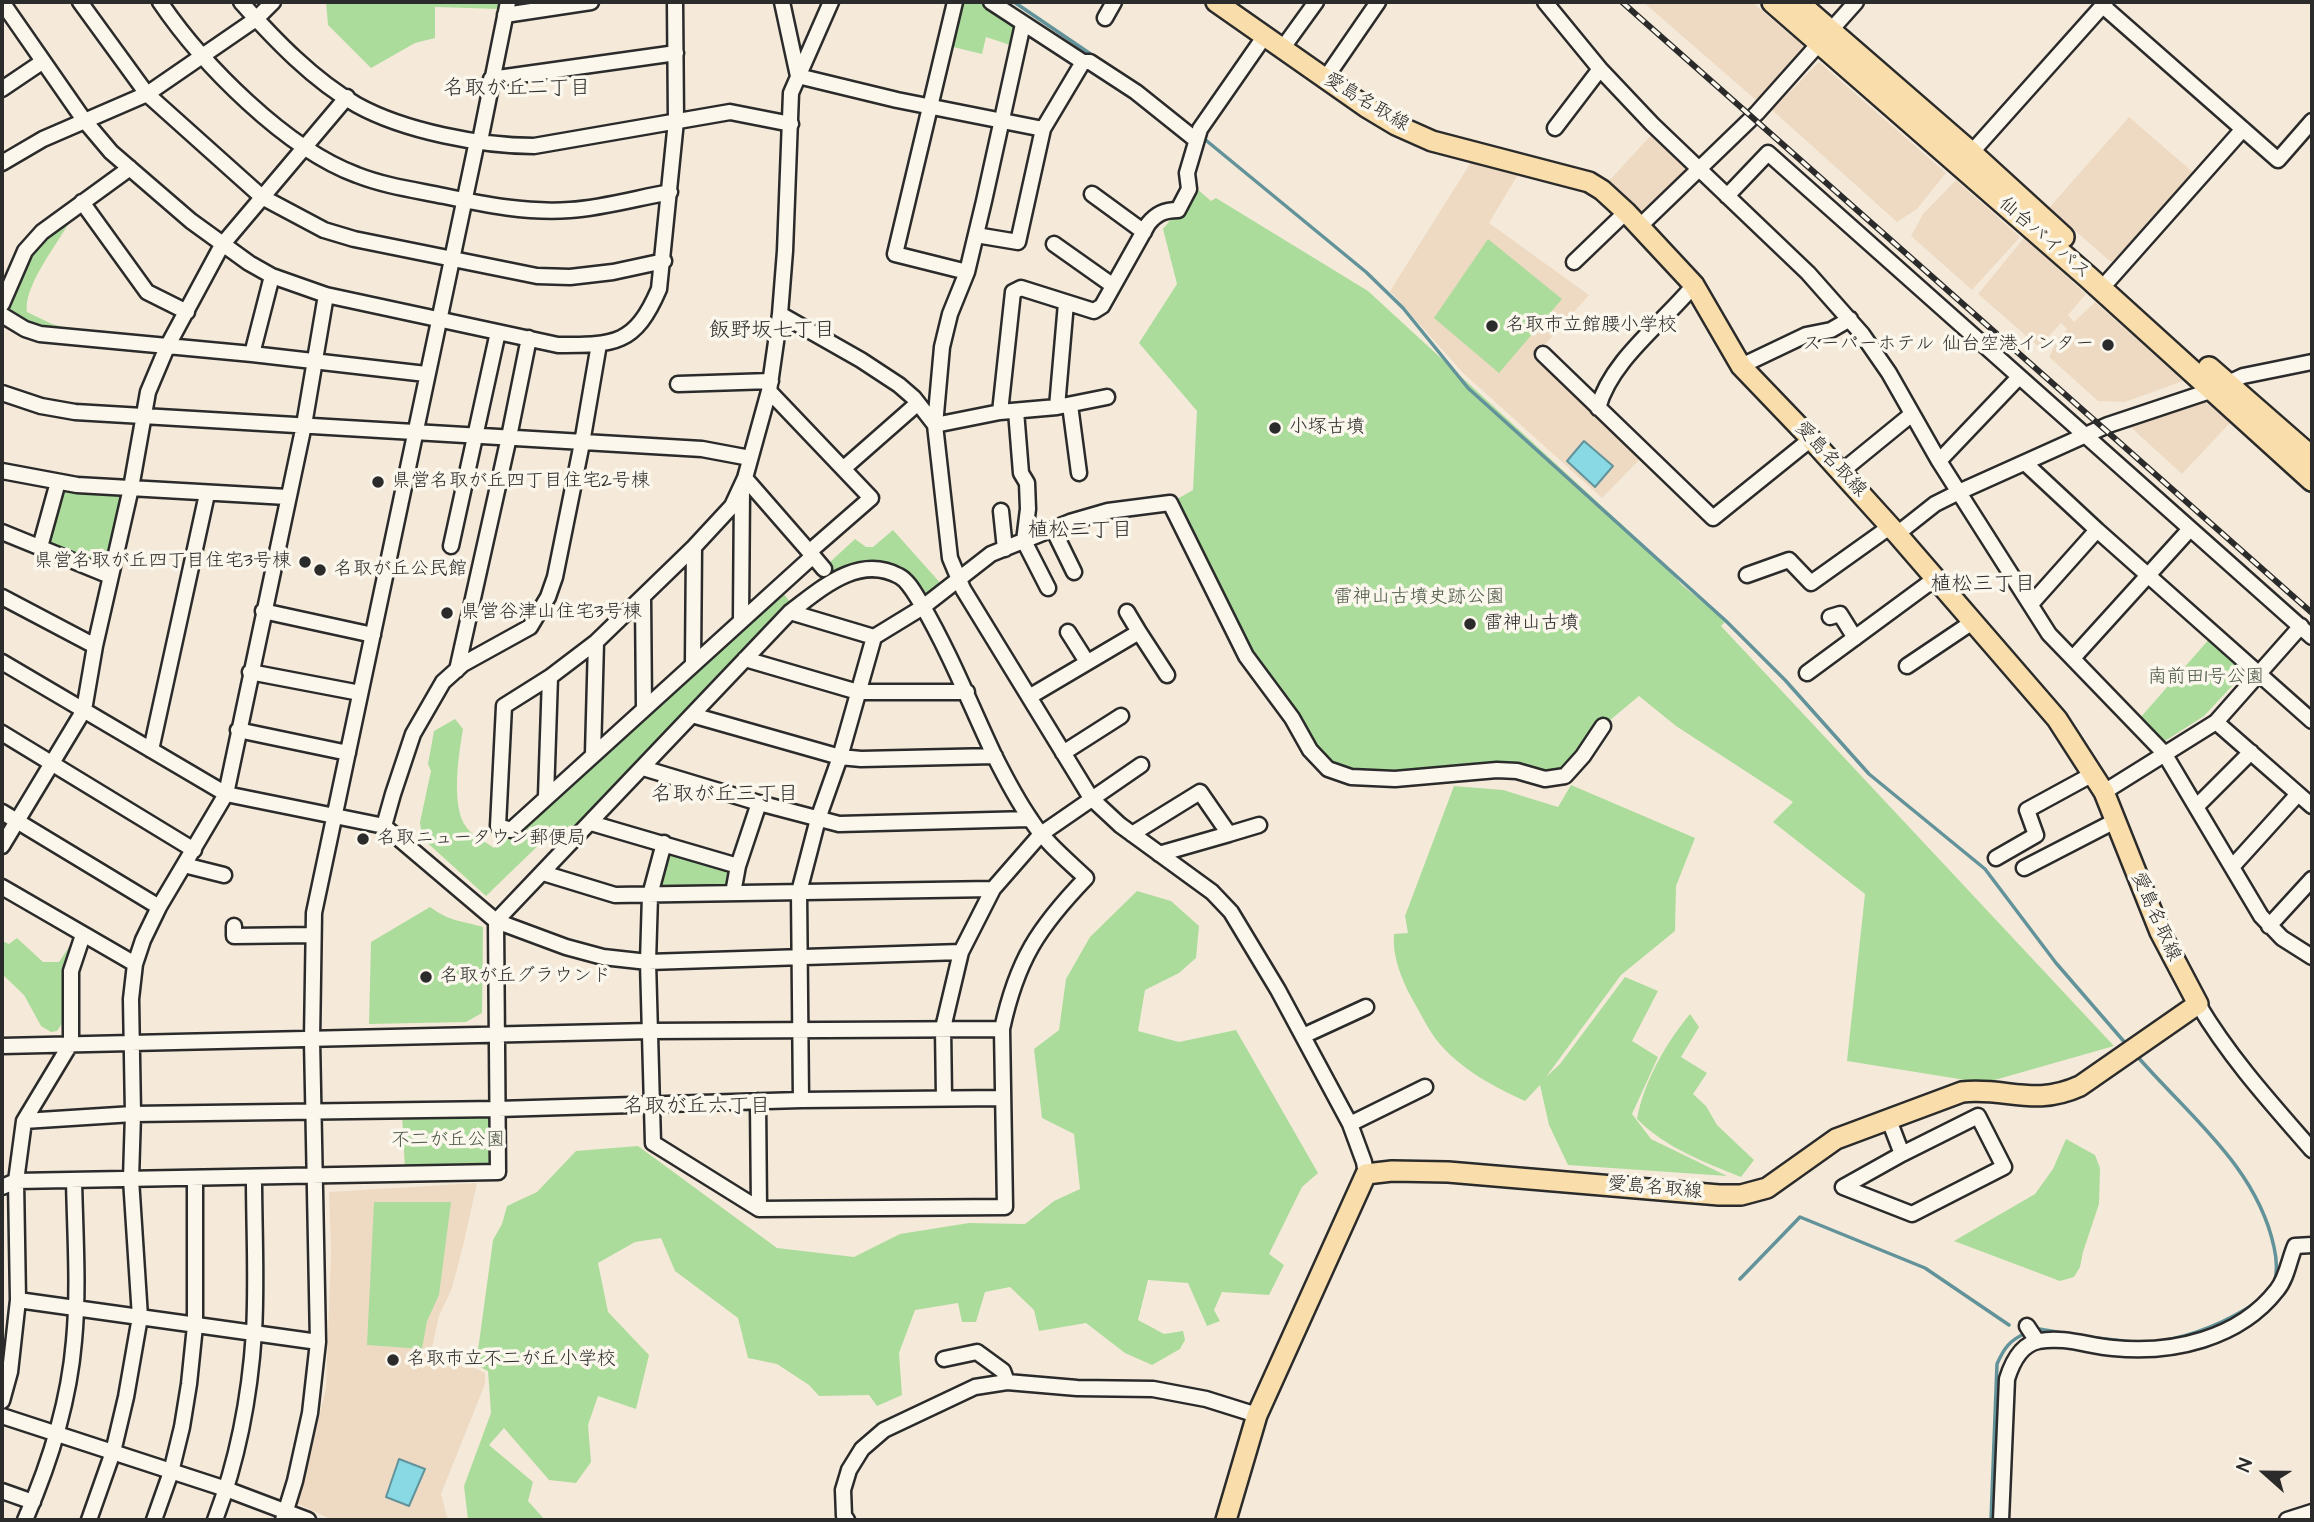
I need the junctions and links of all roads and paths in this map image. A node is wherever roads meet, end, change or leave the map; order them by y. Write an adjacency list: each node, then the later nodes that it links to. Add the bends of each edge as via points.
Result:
1 (80, 2): 37 (street)
2 (160, 2): 29 (street)
3 (241, 2): 23 (street)
4 (273, 2): 23 (street)
5 (591, 2): 20 (street)
6 (675, 2): 28 (street)
7 (782, 2): 33 (street)
8 (831, 2): 33 (street)
9 (955, 2): 39 (street)
10 (991, 2): 24 (street)
11 (1114, 2): 22 (street)
12 (1216, 2): 25 (main road, 愛島名取線)
13 (1316, 2): 27 (street)
14 (1378, 2): 35 (street)
15 (1545, 2): 32 (street)
16 (1773, 2): 26 (highway, 仙台バイパス)
17 (1797, 2): 26 (highway, 仙台バイパス)
18 (1856, 2): 26 (street)
19 (2105, 4): 47 (street); 51 (street)
20 (507, 8): 34 (street)
21 (4, 9): 30 (street)
22 (1105, 18)
23 (256, 19): 29 (street); 38 (street, via 325,83)
24 (1023, 24): 31 (street); 42 (street)
25 (1264, 37): 27 (main road, 愛島名取線); 48 (street)
26 (1825, 37): 51 (highway, 仙台バイパス); 54 (street); 96 (highway, 仙台バイパス, via 2088,277)
27 (1282, 50): 35 (main road, 愛島名取線)
28 (676, 53): 34 (street); 41 (street)
29 (202, 56): 37 (street); 50 (street)
30 (42, 62): 36 (street); 40 (street)
31 (1083, 62): 46 (street); 48 (street, via 1090,62)
32 (1600, 69): 45 (street); 54 (street)
33 (798, 76): 39 (street); 44 (street, via 791,93)
34 (491, 79): 49 (street)
35 (1325, 79): 61 (main road, 愛島名取線, via 1396,125 1432,141 1589,182)
36 (2, 89)
37 (147, 94): 40 (street); 57 (street)
38 (347, 97): 49 (street, via 401,123); 50 (street)
39 (928, 107): 42 (street); 70 (street, via 895,254)
40 (84, 120): 52 (street); 53 (street)
41 (676, 121): 44 (street, via 730,112); 49 (street, via 534,146); 55 (street)
42 (1000, 121): 46 (street); 64 (street)
43 (2312, 121): 47 (street, via 2278,160)
44 (791, 124): 79 (street)
45 (1555, 128)
46 (1044, 129): 64 (street, via 1017,242)
47 (2243, 129): 72 (street)
48 (1198, 135): 63 (street, via 1187,173 1189,189 1178,210 1154,216)
49 (478, 141): 59 (street)
50 (304, 149): 57 (street); 59 (street, via 384,184)
51 (1971, 153): 72 (highway, 仙台バイパス)
52 (2, 163)
53 (130, 168): 60 (street); 66 (street)
54 (1699, 169): 58 (street); 62 (street)
55 (670, 192): 59 (street, via 573,210 531,211); 68 (street)
56 (1092, 194): 63 (street)
57 (262, 197): 66 (street); 67 (street, via 324,230)
58 (1727, 197): 82 (street); 93 (street, via 1768,153)
59 (464, 200): 67 (street)
60 (82, 202): 77 (street, via 25,251); 78 (street, via 147,292)
61 (1626, 212): 62 (main road, 愛島名取線); 69 (street)
62 (1640, 226): 74 (main road, 愛島名取線)
63 (1144, 232): 73 (street)
64 (976, 235): 70 (street)
65 (1054, 244): 73 (street)
66 (222, 245): 71 (street); 78 (street)
67 (451, 258): 68 (street, via 537,276 570,277); 81 (street)
68 (664, 261): 85 (street, via 649,313 633,332)
69 (1574, 262)
70 (967, 272): 107 (street, via 942,347)
71 (272, 276): 75 (street); 87 (street)
72 (2109, 280): 96 (highway, 仙台バイパス)
73 (1112, 285): 76 (street, via 1102,306 1094,311)
74 (1694, 285): 91 (main road, 愛島名取線); 101 (street, via 1622,365 1603,390)
75 (326, 295): 81 (street); 89 (street)
76 (1066, 303): 100 (street); 103 (street, via 1021,288 1013,292)
77 (2, 304)
78 (187, 312): 86 (street)
79 (780, 314): 95 (street); 99 (street, via 862,360)
80 (2, 315): 86 (street, via 40,334)
81 (438, 319): 83 (street); 92 (street)
82 (1850, 319): 91 (street); 104 (street)
83 (498, 332): 84 (street); 109 (street)
84 (528, 338): 85 (street, via 558,345); 111 (street)
85 (598, 344): 113 (street)
86 (167, 347): 87 (street); 105 (street, via 148,392)
87 (252, 354): 89 (street)
88 (1542, 354): 101 (street)
89 (315, 362): 92 (street); 106 (street)
90 (2312, 362): 96 (street, via 2263,371)
91 (1741, 366): 112 (main road, 愛島名取線)
92 (426, 374): 108 (street)
93 (2019, 377): 110 (street); 116 (street)
94 (678, 384): 95 (street)
95 (770, 386): 114 (street); 118 (street)
96 (2219, 386): 110 (street); 115 (highway, 仙台バイパス); 122 (highway, 仙台バイパス)
97 (2, 393): 105 (street, via 75,412)
98 (1107, 397): 100 (street)
99 (918, 403): 107 (street); 118 (street)
100 (1064, 406): 102 (street); 121 (street)
101 (1598, 408): 112 (street, via 1713,518)
102 (1016, 411): 103 (street); 135 (street, via 1021,473 1027,483)
103 (1000, 412): 107 (street)
104 (1912, 414): 116 (street); 120 (street)
105 (145, 417): 106 (street); 125 (street)
106 (304, 425): 108 (street); 128 (street)
107 (935, 425): 147 (street, via 950,558)
108 (416, 433): 109 (street); 162 (street)
109 (477, 436): 111 (street); 136 (street)
110 (2085, 437): 117 (street); 131 (street)
111 (509, 438): 113 (street); 174 (street)
112 (1811, 439): 120 (main road, 愛島名取線)
113 (582, 443): 114 (street, via 702,449); 174 (street, via 555,577 540,612 530,627)
114 (750, 458): 124 (street)
115 (2312, 458)
116 (1939, 461): 126 (street)
117 (2025, 463): 126 (street); 133 (street)
118 (844, 468): 140 (street, via 871,498)
119 (2, 471): 123 (street)
120 (1841, 471): 132 (main road, 愛島名取線)
121 (1079, 473)
122 (2312, 480)
123 (58, 482): 125 (street); 137 (street)
124 (743, 482): 138 (street, via 732,506); 140 (street); 157 (street)
125 (131, 488): 127 (street); 145 (street)
126 (1959, 492): 132 (street); 151 (street)
127 (206, 494): 128 (street); 193 (street)
128 (287, 497): 153 (street)
129 (1001, 511): 139 (street)
130 (1053, 529): 135 (street); 142 (street); 190 (street, via 1108,510 1170,503 1246,656 1328,769 1352,777 1395,779 1497,770 1545,779 1565,776)
131 (2190, 529): 143 (street); 159 (street)
132 (1894, 530): 144 (street, via 1811,583 1789,559); 146 (main road, 愛島名取線)
133 (2097, 530): 143 (street); 151 (street)
134 (2, 531): 137 (street)
135 (1024, 541): 139 (street); 148 (street)
136 (452, 546)
137 (40, 547): 145 (street)
138 (694, 547): 150 (street); 171 (street)
139 (1005, 549): 147 (street, via 991,554)
140 (811, 554): 141 (street); 157 (street)
141 (824, 569)
142 (1074, 572)
143 (2148, 574): 168 (street); 177 (street)
144 (1747, 575)
145 (110, 576): 167 (street)
146 (1936, 578): 158 (main road, 愛島名取線); 165 (street)
147 (959, 580): 152 (street); 183 (street)
148 (1048, 588)
149 (2, 597): 167 (street)
150 (643, 597): 166 (street); 184 (street)
151 (2031, 604): 168 (street, via 2049,634)
152 (923, 607): 154 (street, via 902,577 870,568 833,581); 163 (street); 181 (street)
153 (263, 611): 162 (street); 175 (street)
154 (790, 612): 163 (street); 169 (street)
155 (1127, 612): 161 (street)
156 (1830, 617): 165 (street, via 1840,614)
157 (741, 620): 171 (street)
158 (1974, 621): 173 (street); 204 (main road, 愛島名取線, via 2044,702)
159 (2301, 626): 164 (street); 177 (street)
160 (1068, 632): 172 (street)
161 (1139, 632): 172 (street); 178 (street)
162 (373, 635): 182 (street)
163 (874, 637): 180 (street)
164 (2312, 637)
165 (1855, 638): 176 (street)
166 (596, 642): 179 (street); 198 (street)
167 (95, 646): 185 (street)
168 (2073, 658): 197 (street)
169 (745, 659): 180 (street); 186 (street)
170 (2, 662): 185 (street)
171 (694, 663): 184 (street)
172 (1087, 663): 183 (street)
173 (1907, 666)
174 (457, 670): 221 (street, via 443,682 413,734)
175 (250, 672): 182 (street); 191 (street)
176 (1807, 673)
177 (2259, 673): 188 (street); 189 (street)
178 (1167, 675)
179 (550, 677): 208 (street); 208 (street, via 504,706 498,826 511,830)
180 (858, 692): 181 (street); 200 (street)
181 (967, 692): 199 (street)
182 (360, 693): 194 (street)
183 (1029, 697): 196 (street)
184 (644, 707): 198 (street)
185 (84, 710): 193 (street); 201 (street)
186 (692, 715): 200 (street); 203 (street)
187 (1121, 716): 196 (street)
188 (2312, 721)
189 (2216, 722): 195 (street); 197 (street)
190 (1604, 726)
191 (239, 730): 194 (street); 206 (street)
192 (2, 733): 201 (street)
193 (152, 750): 206 (street)
194 (348, 752): 214 (street)
195 (2251, 752): 207 (street); 211 (street)
196 (1063, 753): 209 (street)
197 (2164, 753): 205 (street); 211 (street)
198 (593, 754): 208 (street)
199 (995, 755): 200 (street); 216 (street)
200 (839, 757): 215 (street)
201 (51, 763): 217 (street); 227 (street)
202 (1141, 765): 209 (street)
203 (643, 768): 210 (street); 219 (street)
204 (2093, 775): 205 (main road, 愛島名取線); 229 (street, via 2027,810 2036,835)
205 (2104, 792): 218 (main road, 愛島名取線)
206 (226, 794): 214 (street); 227 (street)
207 (2298, 794): 212 (street); 232 (street)
208 (546, 796)
209 (1091, 797): 222 (street); 223 (street)
210 (759, 803): 215 (street); 231 (street)
211 (2197, 806): 232 (street)
212 (2312, 806)
213 (2, 812): 217 (street)
214 (335, 816): 221 (street); 247 (street)
215 (818, 819): 216 (street, via 839,824); 239 (street)
216 (1030, 819): 222 (street)
217 (17, 821): 226 (street); 242 (street)
218 (2115, 821): 233 (street); 253 (main road, 愛島名取線, via 2160,932)
219 (591, 823): 225 (street); 234 (street)
220 (1259, 825): 224 (street)
221 (384, 827): 243 (street)
222 (1041, 834): 238 (street); 256 (street, via 1086,878 1034,940 1012,990)
223 (1132, 834): 224 (street, via 1200,792); 228 (street)
224 (1229, 834): 228 (street)
225 (664, 844): 231 (street); 241 (street)
226 (2, 846)
227 (194, 850): 230 (street)
228 (1158, 854): 260 (street, via 1212,892 1231,912)
229 (1996, 858)
230 (184, 865): 235 (street); 242 (street)
231 (738, 866): 240 (street)
232 (2232, 867): 245 (street)
233 (2024, 868)
234 (542, 873): 241 (street, via 615,895); 243 (street)
235 (224, 875)
236 (2312, 881): 245 (street)
237 (2, 887): 246 (street)
238 (993, 889): 239 (street); 248 (street)
239 (799, 892): 240 (street); 249 (street)
240 (733, 893): 241 (street)
241 (650, 895): 251 (street)
242 (159, 907): 252 (street)
243 (496, 921): 251 (street, via 603,957); 259 (street)
244 (234, 926): 247 (street, via 234,936)
245 (2269, 926): 250 (street)
246 (83, 935): 252 (street); 262 (street, via 71,971)
247 (313, 935): 261 (street)
248 (961, 952): 249 (street); 255 (street)
249 (800, 956): 251 (street); 258 (street)
250 (2312, 957)
251 (648, 962): 257 (street)
252 (135, 964): 263 (street)
253 (2198, 1004): 274 (main road, 愛島名取線, via 2063,1094 1962,1092); 277 (street, via 2246,1074)
254 (1366, 1007): 260 (street)
255 (943, 1028): 256 (street); 258 (street); 266 (street)
256 (1002, 1029): 267 (street)
257 (650, 1031): 258 (street); 259 (street); 270 (street)
258 (799, 1031): 268 (street)
259 (498, 1036): 261 (street); 271 (street)
260 (1303, 1036): 276 (street)
261 (312, 1040): 263 (street); 272 (street)
262 (71, 1043): 263 (street); 264 (street); 275 (street)
263 (132, 1044): 273 (street)
264 (2, 1046)
265 (1425, 1087): 276 (street)
266 (944, 1098): 267 (street); 268 (street)
267 (1002, 1098): 286 (street, via 1005,1207)
268 (801, 1100): 269 (street)
269 (758, 1101): 270 (street); 286 (street)
270 (653, 1103): 271 (street); 286 (street, via 653,1143)
271 (498, 1109): 272 (street); 280 (street, via 498,1172)
272 (315, 1113): 273 (street); 280 (street)
273 (133, 1114): 275 (street); 284 (street)
274 (1889, 1120): 278 (street); 279 (main road, 愛島名取線, via 1836,1139 1767,1188 1741,1195 1448,1172)
275 (24, 1121): 285 (street)
276 (1350, 1124): 279 (street)
277 (2312, 1150)
278 (1902, 1154): 278 (street, via 1979,1116 2004,1167 1912,1214 1838,1185)
279 (1366, 1174): 298 (main road)
280 (316, 1175): 281 (street); 293 (street)
281 (254, 1177): 282 (street); 292 (street)
282 (195, 1178): 284 (street); 291 (street)
283 (74, 1180): 284 (street); 285 (street); 289 (street)
284 (131, 1180): 290 (street)
285 (9, 1184): 288 (street)
286 (759, 1209)
287 (2312, 1245): 315 (street, via 2295,1246 2280,1288 2262,1307 2208,1339 2148,1350 2032,1334 2013,1360 2007,1379)
288 (18, 1300): 289 (street); 295 (street)
289 (76, 1307): 290 (street); 300 (street, via 74,1342)
290 (140, 1317): 291 (street); 301 (street)
291 (195, 1326): 292 (street); 302 (street, via 184,1416)
292 (254, 1334): 293 (street); 303 (street)
293 (318, 1342): 307 (street, via 310,1413)
294 (944, 1359): 296 (street, via 977,1352 1003,1371)
295 (6, 1369): 297 (street)
296 (1007, 1382): 298 (street, via 1153,1389); 313 (street, via 975,1387 933,1405 884,1430 862,1448 844,1490)
297 (2, 1401)
298 (1257, 1415): 314 (main road)
299 (2, 1416): 300 (street)
300 (55, 1434): 301 (street); 305 (street)
301 (113, 1452): 302 (street); 309 (street)
302 (171, 1472): 303 (street); 310 (street)
303 (226, 1489): 307 (street); 311 (street)
304 (2, 1491): 305 (street)
305 (33, 1502): 308 (street)
306 (2312, 1512): 316 (street)
307 (284, 1516): 312 (street)
308 (25, 1520)
309 (89, 1520)
310 (154, 1520)
311 (215, 1520)
312 (308, 1520)
313 (847, 1520)
314 (1226, 1520)
315 (2001, 1520)
316 (2287, 1520)

